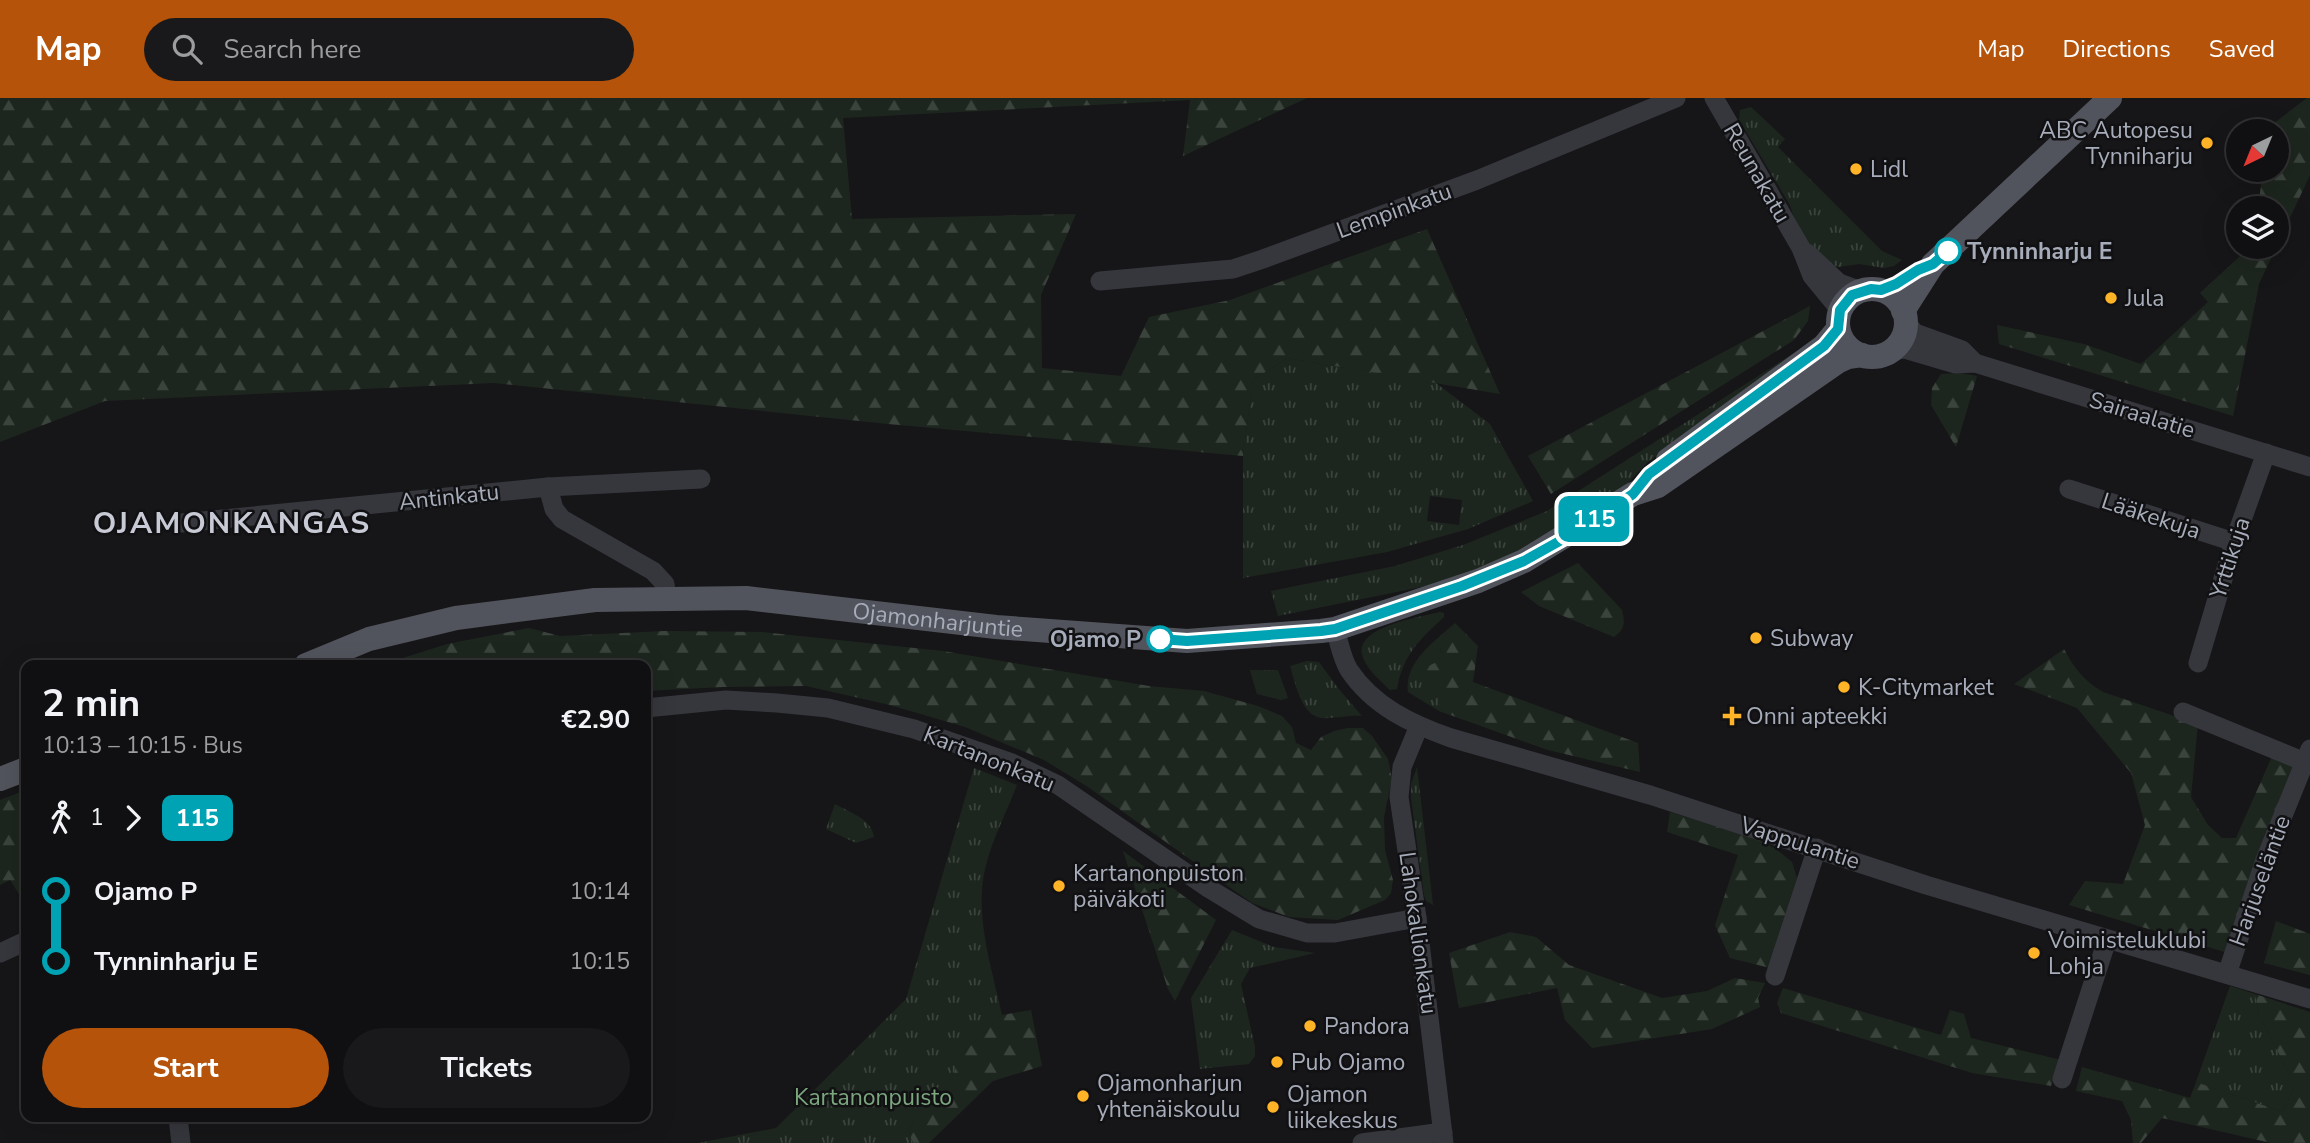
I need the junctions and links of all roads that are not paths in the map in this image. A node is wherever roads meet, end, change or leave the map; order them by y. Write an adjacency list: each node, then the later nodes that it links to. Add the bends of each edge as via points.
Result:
1 (1676, 98): 6 (street, Lempinkatu, via 1477,180 1233,269)
2 (1714, 98): 4 (street, Reunakatu)
3 (2110, 98): 5 (main road)
4 (1801, 248): 7 (street, Reunakatu, via 1839,283); 9 (street, Reunakatu)
5 (1933, 264): 7 (main road, via 1896,284); 8 (main road)
6 (1101, 281)
7 (1871, 290): 8 (main road, via 1890,295); 9 (main road, via 1852,295)
8 (1904, 316): 10 (main road, via 1902,338); 12 (street, Sairaalatie, via 1915,333 1962,350)
9 (1839, 320): 11 (main road, via 1847,346); 18 (main road, Ojamonharjuntie, via 1824,346 1649,474)
10 (1890, 351): 11 (main road, via 1880,356); 12 (street, Sairaalatie, via 1905,349 1955,364)
11 (1862, 355): 18 (main road, Ojamonharjuntie, via 1839,361 1658,486)
12 (1975, 363): 13 (street, Sairaalatie)
13 (2266, 453): 14 (street, Sairaalatie); 20 (street, Yrttikuja)
14 (2310, 467)
15 (701, 479): 16 (street, Antinkatu)
16 (548, 487): 19 (street, Antinkatu); 21 (street, via 562,519 653,571 664,584)
17 (2068, 489): 20 (street, Lääkekuja)
18 (1633, 494): 22 (main road, Ojamonharjuntie, via 1524,561)
19 (182, 523)
20 (2234, 542): 24 (street, Yrttikuja)
21 (667, 598): 22 (main road, Ojamonharjuntie, via 746,598 996,627 1187,641); 23 (main road, Ojamonharjuntie, via 595,600 456,618 369,639)
22 (1335, 629): 27 (street, Vappulantie, via 1348,668 1369,695)
23 (318, 660)
24 (2198, 663)
25 (651, 708): 32 (street, Kartanonkatu, via 726,701 777,703 828,708 914,729 1012,763 1058,785 1236,907 1282,928 1335,933)
26 (2183, 712): 28 (street)
27 (1419, 726): 31 (street, Vappulantie); 32 (street, Lahokallionkatu, via 1402,767 1399,797)
28 (2308, 758): 36 (street, Harjuseläntie, via 2265,860)
29 (21, 771): 30 (main road)
30 (0, 779)
31 (1817, 848): 33 (street, Vappulantie); 37 (street)
32 (1417, 918): 41 (street, Lahokallionkatu)
33 (2107, 940): 36 (street, Vappulantie); 39 (street)
34 (21, 944): 35 (street)
35 (0, 954)
36 (2227, 974): 38 (street, Vappulantie)
37 (1775, 976)
38 (2310, 999)
39 (2062, 1079)
40 (178, 1122): 42 (street)
41 (1443, 1138): 43 (street)
42 (181, 1143)
43 (1362, 1143)

